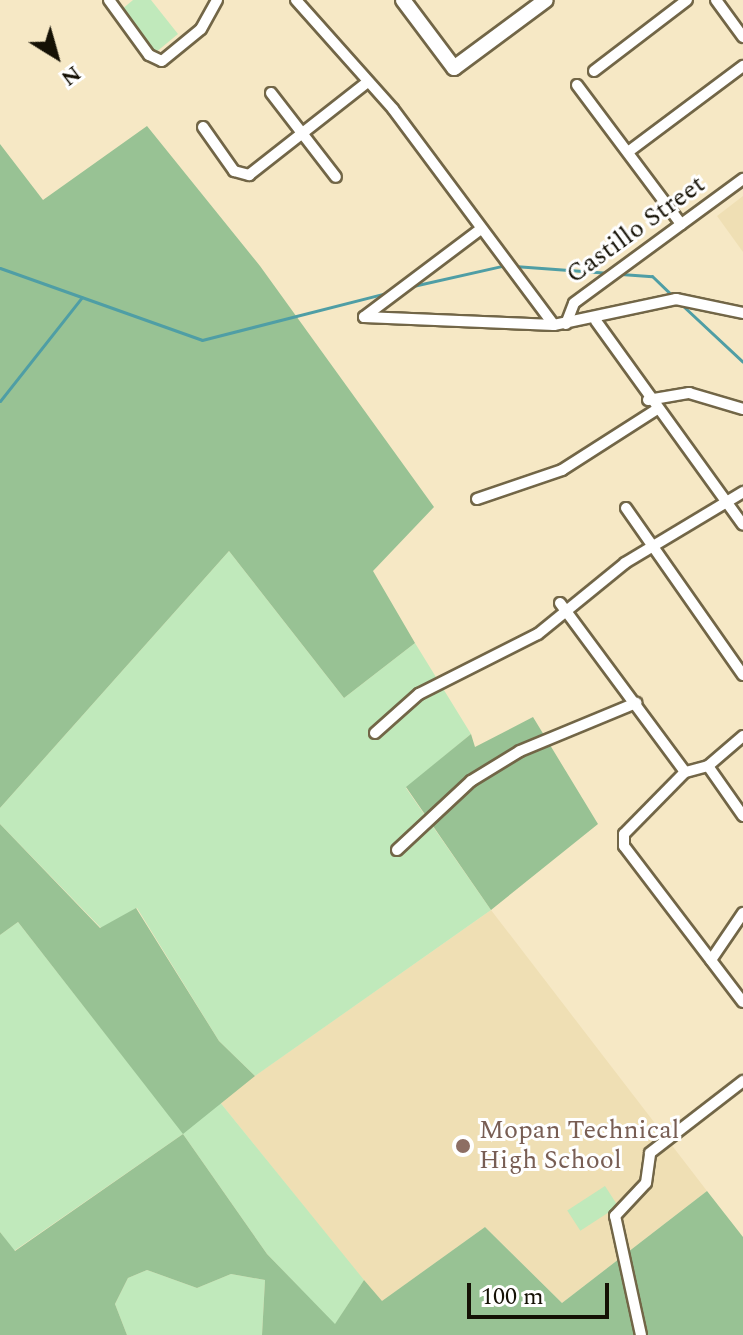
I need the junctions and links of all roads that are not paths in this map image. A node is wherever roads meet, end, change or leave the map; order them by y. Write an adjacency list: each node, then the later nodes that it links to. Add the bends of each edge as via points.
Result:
1 (109, 0): 2 (street, via 149,55 162,61 201,29)
2 (217, 0)
3 (296, 0): 11 (street)
4 (403, 0): 5 (street, via 454,68)
5 (546, 0)
6 (687, 0): 10 (street)
7 (716, 0): 8 (street)
8 (743, 37)
9 (743, 66): 16 (street)
10 (594, 71)
11 (365, 84): 15 (street); 20 (street, via 393,109)
12 (577, 85): 16 (street)
13 (271, 93): 15 (street)
14 (203, 127): 15 (street, via 234,171 245,176)
15 (304, 132): 17 (street)
16 (628, 152): 19 (street)
17 (336, 177)
18 (743, 179): 19 (street, Castillo Street)
19 (681, 224): 23 (street, Castillo Street, via 574,303)
20 (478, 231): 24 (street); 24 (street, via 364,317)
21 (743, 313): 22 (street, via 676,299)
22 (596, 321): 23 (street); 25 (street)
23 (566, 324): 24 (street)
24 (554, 325)
25 (648, 400): 26 (street, via 689,393); 27 (street)
26 (743, 409)
27 (656, 410): 29 (street, via 562,470); 30 (street)
28 (743, 492): 30 (street)
29 (477, 499)
30 (724, 500): 32 (street); 33 (street)
31 (626, 508): 33 (street)
32 (743, 525)
33 (653, 547): 35 (street); 36 (street)
34 (560, 603): 35 (street)
35 (569, 613): 37 (street); 38 (street, via 419,694)
36 (743, 675)
37 (636, 703): 41 (street); 43 (street, via 520,751 471,781)
38 (375, 733)
39 (743, 736): 40 (street)
40 (708, 766): 41 (street); 42 (street)
41 (685, 772): 45 (street, via 624,834 624,846)
42 (743, 816)
43 (397, 850)
44 (743, 913): 45 (street)
45 (711, 960): 46 (street)
46 (743, 1002)
47 (743, 1081): 48 (street, via 650,1153 646,1183 615,1216)
48 (641, 1335)

